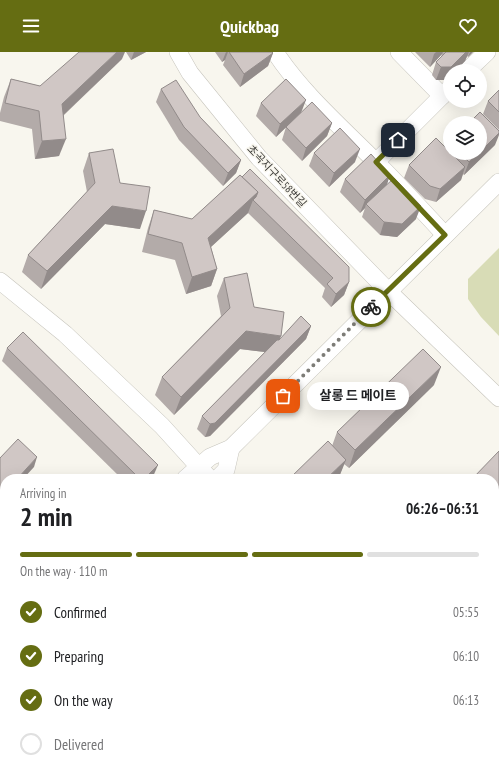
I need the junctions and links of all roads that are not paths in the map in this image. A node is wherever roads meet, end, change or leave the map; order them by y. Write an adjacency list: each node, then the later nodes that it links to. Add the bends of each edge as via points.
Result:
1 (178, 52): 12 (street, 초곡지구로58번길, via 190,73 259,158)
2 (275, 52): 8 (street, via 284,66 341,129)
3 (399, 52): 6 (street)
4 (487, 52): 5 (street)
5 (475, 64)
6 (443, 89)
7 (443, 95): 8 (street)
8 (376, 162): 10 (street)
9 (499, 182): 10 (street)
10 (445, 235): 12 (street)
11 (0, 281): 15 (street, via 64,334 162,426)
12 (388, 291): 13 (street, 초곡지구로58번길); 14 (street)
13 (499, 398)
14 (231, 448): 15 (street, via 210,457); 18 (street, via 226,470)
15 (198, 467): 16 (street); 17 (street)
16 (190, 474)
17 (205, 474)
18 (222, 474)

